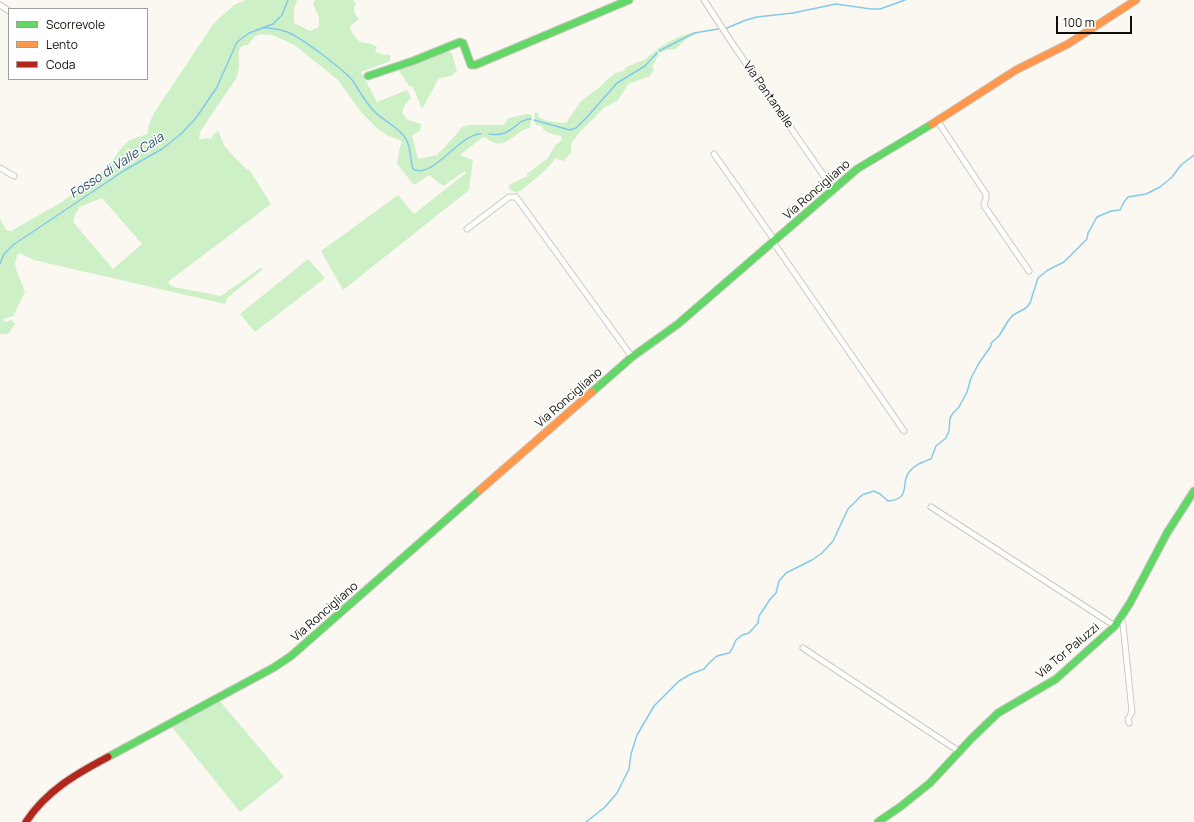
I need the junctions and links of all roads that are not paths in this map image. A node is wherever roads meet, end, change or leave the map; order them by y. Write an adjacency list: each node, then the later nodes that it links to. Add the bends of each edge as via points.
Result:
1 (629, 0): 4 (street, via 475,65 470,63 463,43 460,42)
2 (704, 0): 9 (street, Via Pantanelle)
3 (1136, 0): 5 (street, Via Roncigliano, via 1064,46 1016,70)
4 (368, 76)
5 (937, 120): 9 (street, Via Roncigliano, via 860,167); 12 (street, via 986,194 985,208)
6 (714, 154): 11 (street)
7 (0, 168): 8 (street)
8 (14, 176)
9 (833, 189): 11 (street, Via Roncigliano)
10 (467, 229): 13 (street, via 509,197 516,197)
11 (774, 242): 13 (street, Via Roncigliano, via 678,324); 14 (street)
12 (1029, 271)
13 (632, 358): 22 (street, Via Roncigliano, via 291,656 74,776 42,800)
14 (904, 431)
15 (1194, 491): 17 (street, Via Tor Paluzzi, via 1168,531)
16 (931, 507): 18 (street)
17 (1121, 619): 18 (street, Via Tor Paluzzi); 20 (street, via 1132,712 1128,719)
18 (1115, 626): 21 (street, Via Tor Paluzzi, via 1056,679 998,713)
19 (804, 648): 21 (street)
20 (1129, 723)
21 (960, 752): 23 (street, Via Tor Paluzzi, via 930,783)
22 (26, 822)
23 (878, 822)

